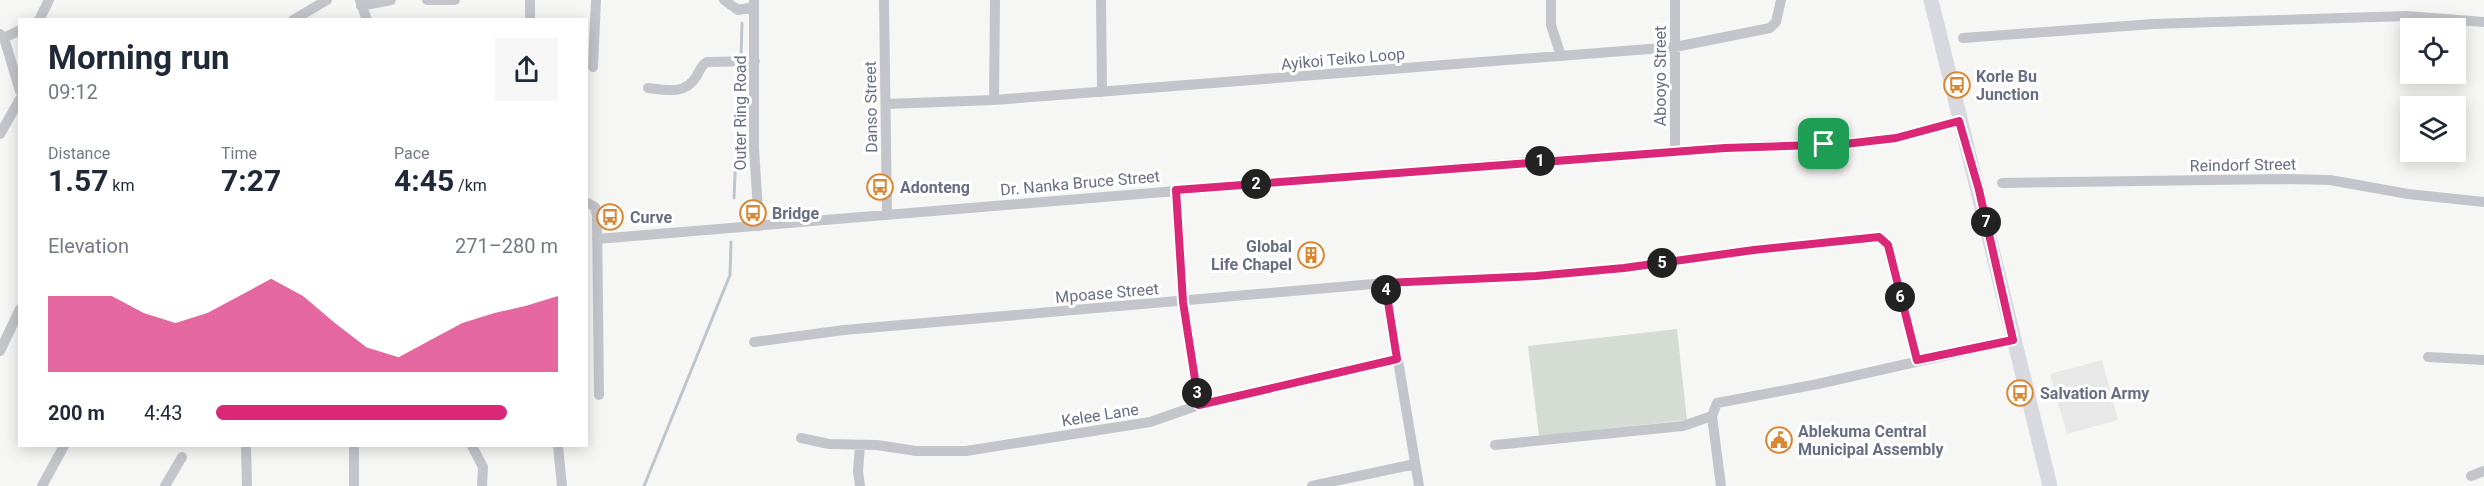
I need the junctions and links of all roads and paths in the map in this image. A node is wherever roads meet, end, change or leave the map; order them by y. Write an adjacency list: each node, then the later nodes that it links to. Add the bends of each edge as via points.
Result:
1 (49, 0): 19 (street)
2 (327, 0): 20 (street)
3 (391, 0): 17 (street)
4 (427, 0): 5 (street)
5 (455, 0)
6 (521, 0): 7 (street)
7 (530, 0): 22 (street)
8 (596, 0): 30 (street)
9 (724, 0): 18 (street, via 738,10)
10 (884, 0): 36 (street, Danso Street)
11 (995, 0): 34 (street)
12 (1101, 0): 33 (street)
13 (1551, 0): 28 (street, via 1551,25)
14 (1675, 0): 27 (street, Abooyo Street)
15 (1781, 0): 27 (street, Ayikoi Teiko Loop, via 1776,21 1770,28)
16 (1931, 0): 37 (main road)
17 (360, 3): 21 (street)
18 (754, 4): 29 (street, Outer Ring Road)
19 (40, 18)
20 (296, 18)
21 (366, 18)
22 (530, 18)
23 (2484, 22): 26 (street, via 2407,16 2153,24)
24 (18, 31): 25 (street)
25 (2, 36): 31 (street)
26 (1963, 38)
27 (1675, 47): 28 (street, Ayikoi Teiko Loop); 39 (street, Abooyo Street)
28 (1561, 56): 33 (street, Ayikoi Teiko Loop)
29 (755, 61): 32 (street, via 706,62 684,89); 45 (street, Outer Ring Road, via 754,148)
30 (592, 67)
31 (18, 85)
32 (648, 88)
33 (1102, 92): 34 (street, Ayikoi Teiko Loop)
34 (994, 100): 36 (street, Ayikoi Teiko Loop)
35 (18, 102): 38 (street)
36 (886, 104): 44 (street, Danso Street)
37 (1959, 121): 39 (street, Dr. Nanka Bruce Street, via 1865,142); 50 (main road)
38 (0, 134)
39 (1676, 152): 41 (street, Dr. Nanka Bruce Street)
40 (2002, 183): 43 (street, Reindorf Street, via 2330,180)
41 (1176, 190): 44 (street, Dr. Nanka Bruce Street); 48 (street)
42 (588, 202): 46 (street, via 595,207)
43 (2484, 202)
44 (887, 214): 45 (street, Dr. Nanka Bruce Street)
45 (759, 226): 46 (street, Dr. Nanka Bruce Street)
46 (597, 239): 57 (street)
47 (1385, 283): 48 (street, Mpoase Street); 54 (street); 55 (street, Mpoase Street, via 1624,268 1879,237 1888,245)
48 (1183, 302): 51 (street, Mpoase Street, via 844,330); 58 (street)
49 (18, 313): 52 (street)
50 (2013, 340): 55 (street); 82 (main road)
51 (754, 342)
52 (0, 351)
53 (2427, 357): 56 (street)
54 (1397, 359): 58 (street, Kelee Lane); 69 (street)
55 (1917, 360): 59 (street, via 1717,403)
56 (2484, 360)
57 (599, 394)
58 (1199, 405): 62 (street, Kelee Lane, via 1150,422 966,451)
59 (1712, 416): 61 (street, via 1683,426); 81 (street)
60 (801, 438): 62 (street, Kelee Lane)
61 (1495, 445)
62 (860, 446): 78 (street)
63 (63, 447): 72 (street)
64 (246, 447): 74 (street)
65 (354, 447): 75 (street)
66 (473, 447): 76 (street, via 483,467)
67 (558, 447): 77 (street)
68 (182, 457): 73 (street)
69 (1415, 464): 79 (street); 80 (street)
70 (2484, 471): 71 (street)
71 (2470, 476)
72 (42, 486)
73 (165, 486)
74 (247, 486)
75 (354, 486)
76 (482, 486)
77 (562, 486)
78 (860, 486)
79 (1312, 486)
80 (1419, 486)
81 (1721, 486)
82 (2050, 486)

